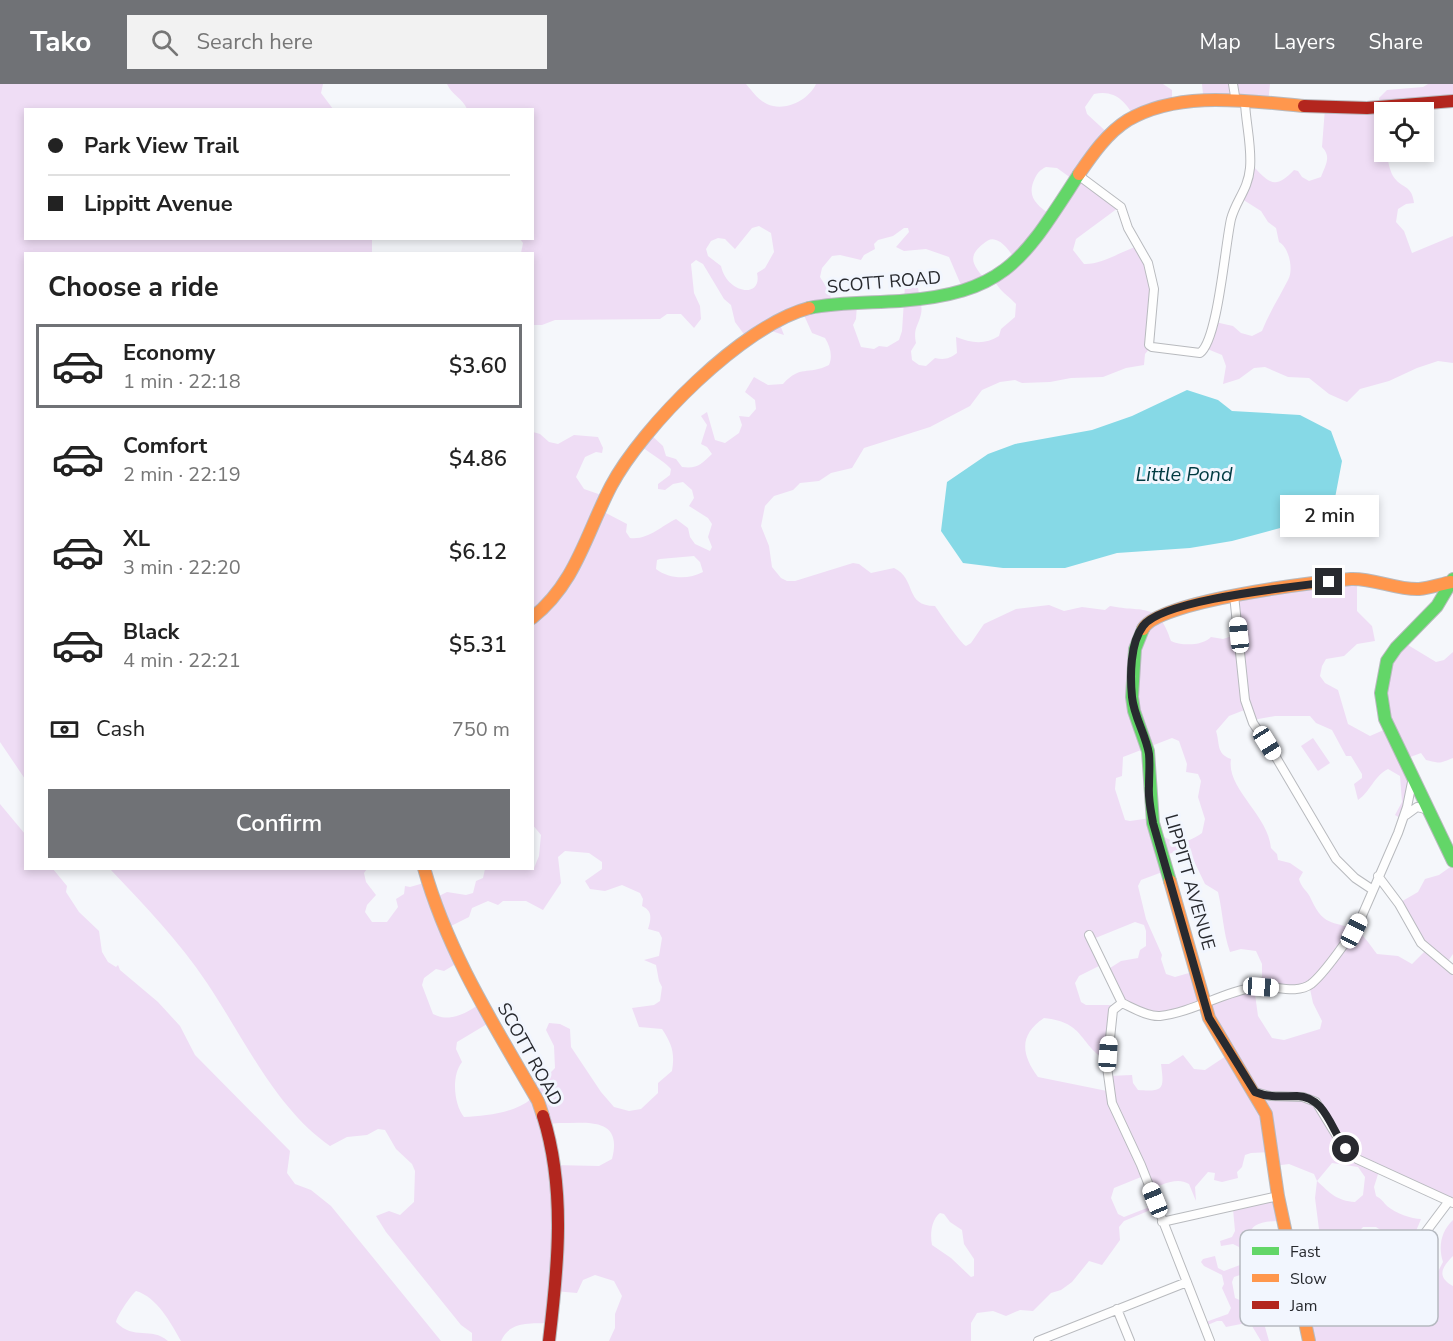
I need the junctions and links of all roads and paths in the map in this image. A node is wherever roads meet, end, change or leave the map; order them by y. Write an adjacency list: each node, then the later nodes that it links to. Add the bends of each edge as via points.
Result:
1 (1233, 84): 3 (street)
2 (1453, 100): 3 (street, SCOTT ROAD, via 1354,108)
3 (1240, 103): 4 (street, SCOTT ROAD, via 1192,102 1141,113 1110,136); 4 (street, via 1250,154 1248,185 1231,220 1219,298 1206,345 1200,353 1149,345 1154,289 1148,263 1121,207)
4 (1078, 176): 7 (street, SCOTT ROAD, via 1038,238 1006,270 984,284 939,298 802,310 743,344 634,447 609,491 566,586)
5 (1452, 580): 6 (street, LIPPITT AVENUE, via 1419,589 1353,579); 8 (street, via 1437,606 1390,656 1383,676 1381,703 1385,719)
6 (1234, 595): 14 (street, via 1245,700 1252,723 1336,859 1354,878); 18 (street, LIPPITT AVENUE, via 1153,617 1138,637 1132,663 1132,697 1148,752 1153,823)
7 (534, 616)
8 (1413, 776): 9 (street); 10 (street)
9 (1429, 810): 10 (street, via 1411,809); 11 (street)
10 (1402, 821): 13 (street)
11 (1453, 861)
12 (425, 870): 29 (street, SCOTT ROAD, via 457,959 546,1120 554,1157 557,1208)
13 (1378, 876): 14 (street); 16 (street, via 1421,943)
14 (1373, 890): 18 (street, via 1354,931 1310,984 1298,989 1253,988)
15 (1089, 935): 17 (street)
16 (1453, 970)
17 (1122, 1003): 18 (street, via 1159,1016); 22 (street, via 1112,1013 1108,1083 1115,1113 1141,1165)
18 (1206, 1004): 19 (street, LIPPITT AVENUE, via 1213,1026)
19 (1255, 1092): 20 (street, LIPPITT AVENUE, via 1268,1124); 21 (street, via 1316,1102 1341,1143 1357,1159)
20 (1278, 1196): 22 (street); 23 (street, LIPPITT AVENUE)
21 (1451, 1202): 24 (street)
22 (1162, 1222): 25 (street)
23 (1285, 1230)
24 (1428, 1230)
25 (1187, 1282): 26 (street); 31 (street)
26 (1118, 1309): 28 (street); 30 (street)
27 (1306, 1326): 32 (street, LIPPITT AVENUE)
28 (1043, 1340)
29 (549, 1341)
30 (1130, 1341)
31 (1210, 1341)
32 (1309, 1341)

